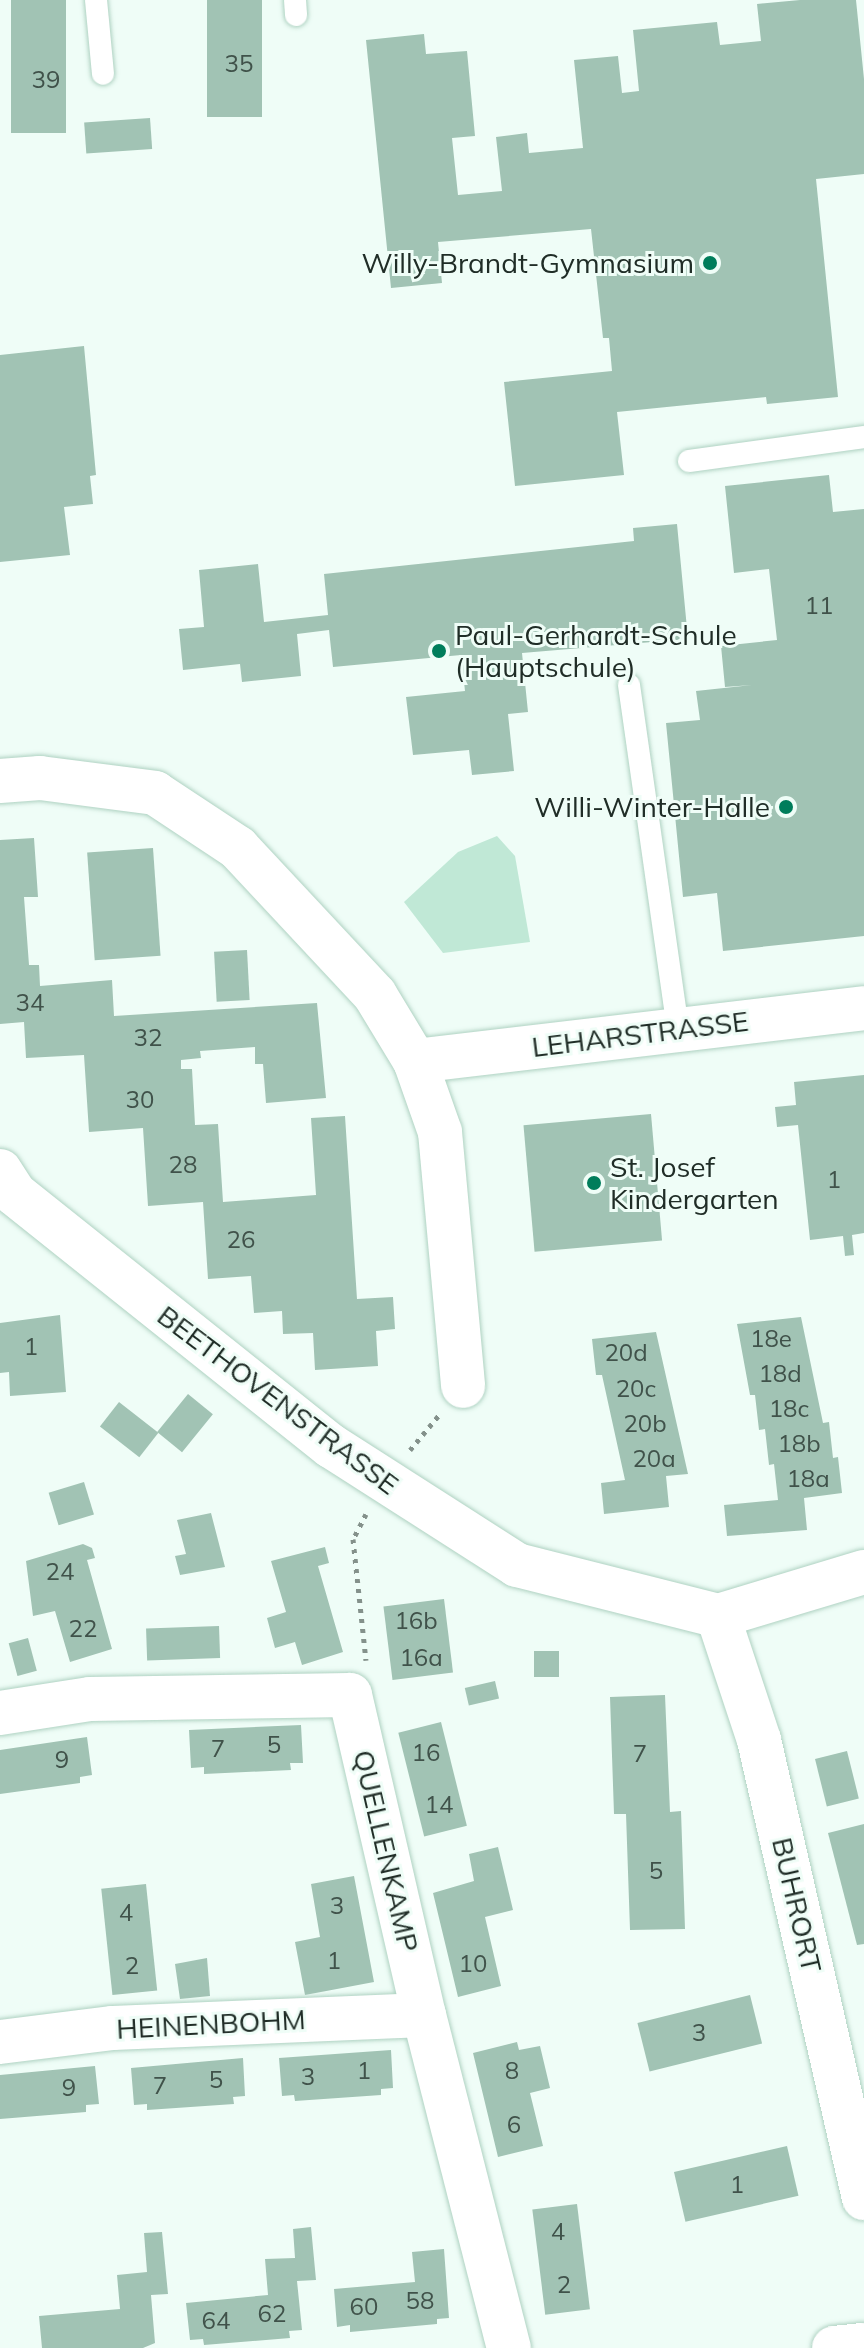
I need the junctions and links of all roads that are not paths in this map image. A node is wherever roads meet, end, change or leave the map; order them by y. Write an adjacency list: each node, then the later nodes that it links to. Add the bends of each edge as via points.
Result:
1 (96, 0): 2 (lane)
2 (103, 74)
3 (864, 437): 4 (lane)
4 (689, 461)
5 (629, 685): 8 (lane)
6 (0, 781): 9 (street, via 40,778 155,793 215,832 238,848 375,995)
7 (864, 1008): 8 (street, LEHARSTRASSE)
8 (678, 1030): 9 (street, LEHARSTRASSE)
9 (415, 1061): 11 (street, via 440,1132)
10 (5, 1187): 13 (street, BEETHOVENSTRASSE, via 382,1483 517,1565)
11 (463, 1386)
12 (864, 1572): 13 (street)
13 (718, 1616): 17 (street, BUHRORT, via 759,1740)
14 (0, 1713): 15 (street, QUELLENKAMP, via 90,1699 350,1695)
15 (424, 2015): 16 (street, HEINENBOHM, via 113,2028); 19 (street, QUELLENKAMP)
16 (0, 2042)
17 (864, 2198)
18 (864, 2345): 20 (street)
19 (509, 2348)
20 (834, 2348)

